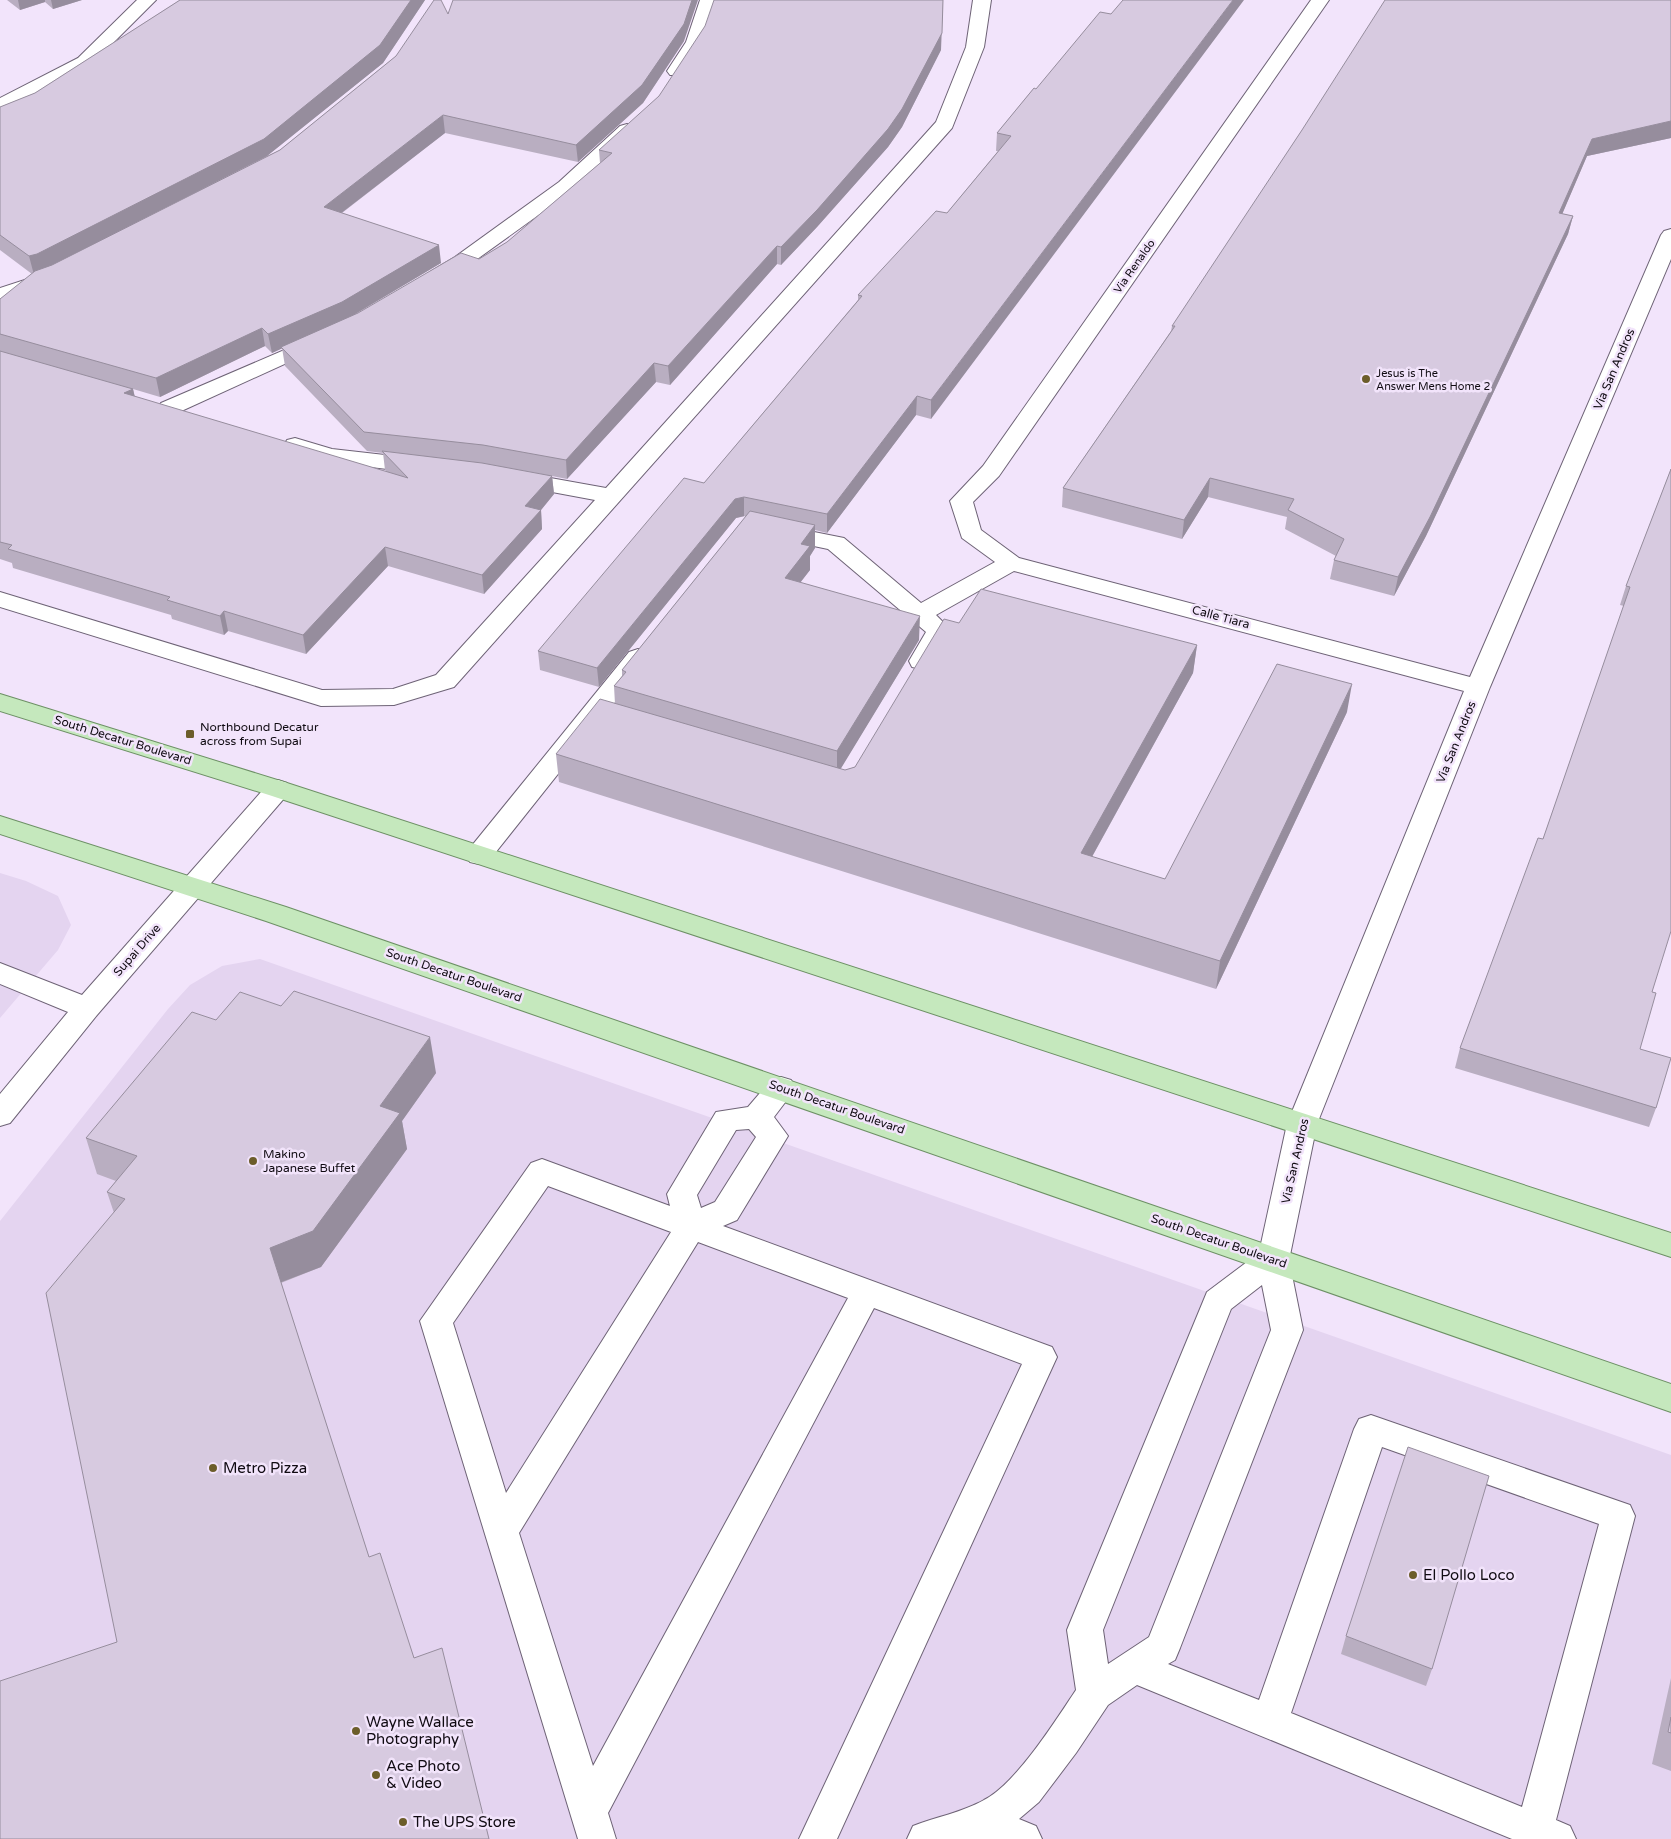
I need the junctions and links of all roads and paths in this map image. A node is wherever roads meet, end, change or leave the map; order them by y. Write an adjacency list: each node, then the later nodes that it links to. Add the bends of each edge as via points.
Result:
1 (147, 0): 6 (street, via 84,62)
2 (709, 0): 5 (street, via 695,42)
3 (982, 0): 17 (street, via 975,47 945,124)
4 (1320, 0): 19 (street, Via Renaldo, via 991,471 962,501)
5 (668, 83)
6 (0, 105)
7 (644, 114): 10 (street, via 566,186 462,261)
8 (1671, 235): 25 (street, Via San Andros)
9 (58, 274): 11 (street)
10 (420, 286)
11 (0, 295)
12 (336, 334): 13 (street, via 159,405)
13 (197, 416)
14 (273, 438): 15 (street, via 330,455)
15 (437, 468)
16 (495, 475): 17 (street)
17 (612, 496): 21 (street, via 444,681 394,697 322,698)
18 (753, 527): 22 (street, via 836,544)
19 (970, 533): 20 (street, Calle Tiara)
20 (1011, 562): 22 (street); 25 (street, Calle Tiara)
21 (0, 599)
22 (921, 614): 24 (street, via 940,630)
23 (653, 638): 27 (street)
24 (910, 680)
25 (1478, 687): 38 (street, Via San Andros)
26 (0, 702): 29 (main road, South Decatur Boulevard)
27 (592, 714): 28 (street); 31 (street)
28 (620, 722)
29 (278, 789): 31 (main road, South Decatur Boulevard); 32 (street, Supai Drive)
30 (0, 825): 32 (main road, South Decatur Boulevard)
31 (479, 855): 38 (main road, South Decatur Boulevard)
32 (191, 888): 34 (street, Supai Drive); 35 (main road, South Decatur Boulevard, via 276,914)
33 (0, 973): 34 (street)
34 (87, 1008): 36 (street, Supai Drive)
35 (781, 1088): 37 (street); 41 (main road, South Decatur Boulevard)
36 (0, 1115)
37 (756, 1116): 39 (street, via 727,1120 682,1194); 39 (street, via 773,1136 726,1211)
38 (1302, 1124): 40 (main road, South Decatur Boulevard); 41 (street, Via San Andros)
39 (691, 1226): 42 (street); 44 (street); 44 (street, via 542,1171 436,1321)
40 (1671, 1245)
41 (1273, 1260): 43 (main road, South Decatur Boulevard); 45 (street, via 1287,1330 1162,1648); 46 (street, via 1218,1301 1085,1630)
42 (867, 1292): 49 (street); 51 (street, via 1041,1357)
43 (1671, 1398)
44 (502, 1532): 49 (street)
45 (1135, 1667): 46 (street); 47 (street)
46 (1095, 1693): 48 (street, via 1064,1741 1026,1789 997,1814)
47 (1270, 1722): 50 (street); 50 (street, via 1371,1429 1618,1516)
48 (978, 1820): 52 (street); 53 (street)
49 (593, 1825)
50 (1546, 1834)
51 (818, 1839)
52 (926, 1839)
53 (1023, 1839)

